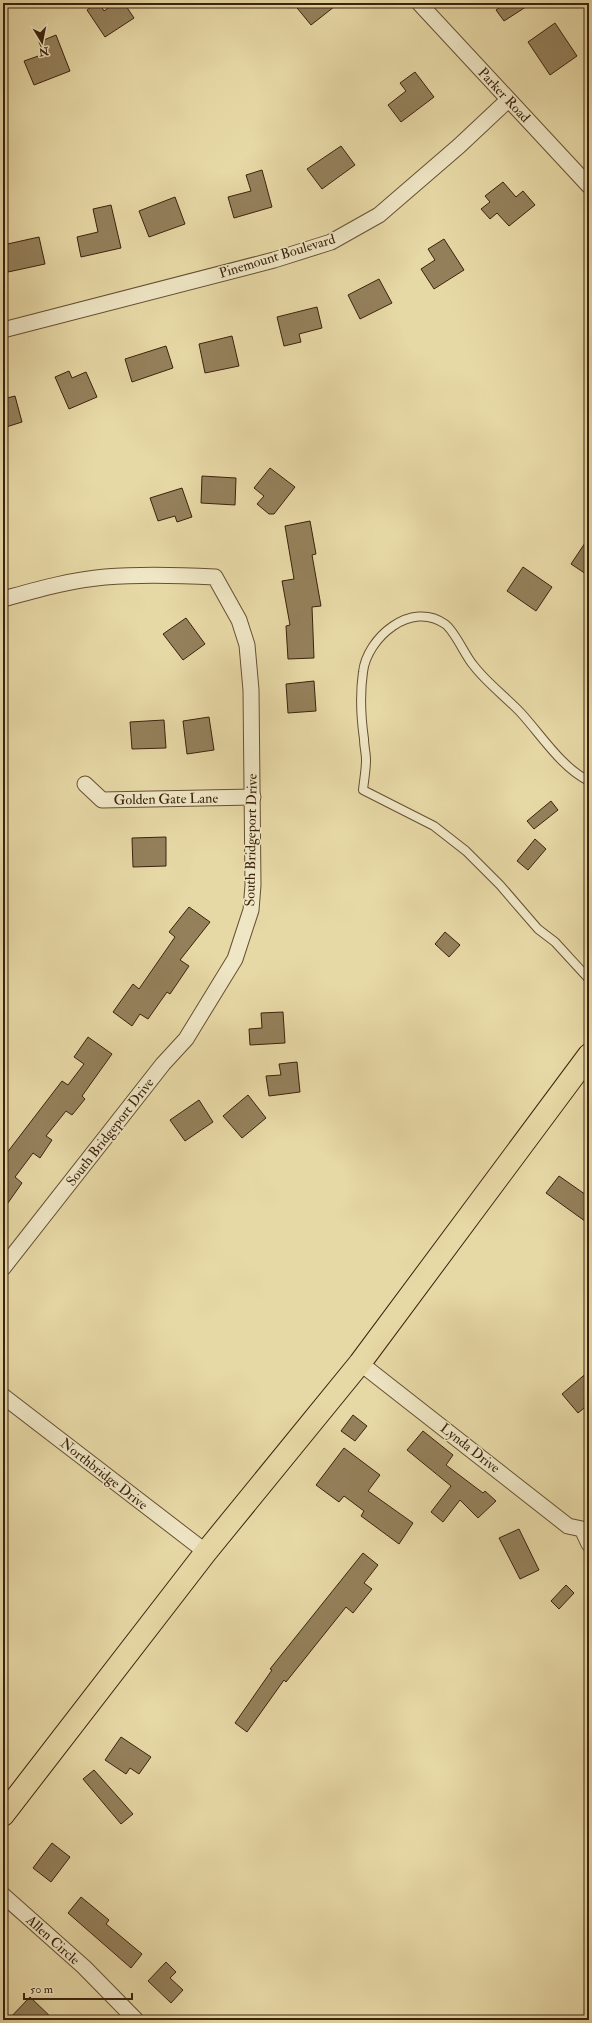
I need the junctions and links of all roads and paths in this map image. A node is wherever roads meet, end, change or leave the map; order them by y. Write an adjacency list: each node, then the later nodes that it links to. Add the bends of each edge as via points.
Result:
1 (419, 3): 2 (street, Parker Road)
2 (508, 100): 3 (street, Parker Road); 4 (street, Pinemount Boulevard, via 379,215 331,242 274,260)
3 (589, 186)
4 (3, 330)
5 (3, 599): 8 (street, South Bridgeport Drive, via 50,586 104,577 215,577 239,620 247,645 251,690)
6 (589, 781): 9 (lane, via 578,776 474,666 445,624 434,619 407,618 394,624 369,652 363,672 362,711 366,760 363,790 434,826 466,851 538,929 555,942)
7 (85, 784): 8 (street, Golden Gate Lane, via 102,800)
8 (253, 797): 11 (street, South Bridgeport Drive, via 251,910 235,959 186,1039 163,1064)
9 (589, 979)
10 (589, 1055): 12 (highway)
11 (3, 1268)
12 (360, 1363): 14 (street, Lynda Drive, via 568,1526); 16 (highway)
13 (3, 1396): 16 (street, Northbridge Drive)
14 (585, 1527): 15 (street, Lynda Drive)
15 (589, 1544)
16 (206, 1552): 17 (highway)
17 (3, 1815)
18 (3, 1895): 19 (street, Allen Circle, via 84,1967)
19 (136, 2020)

